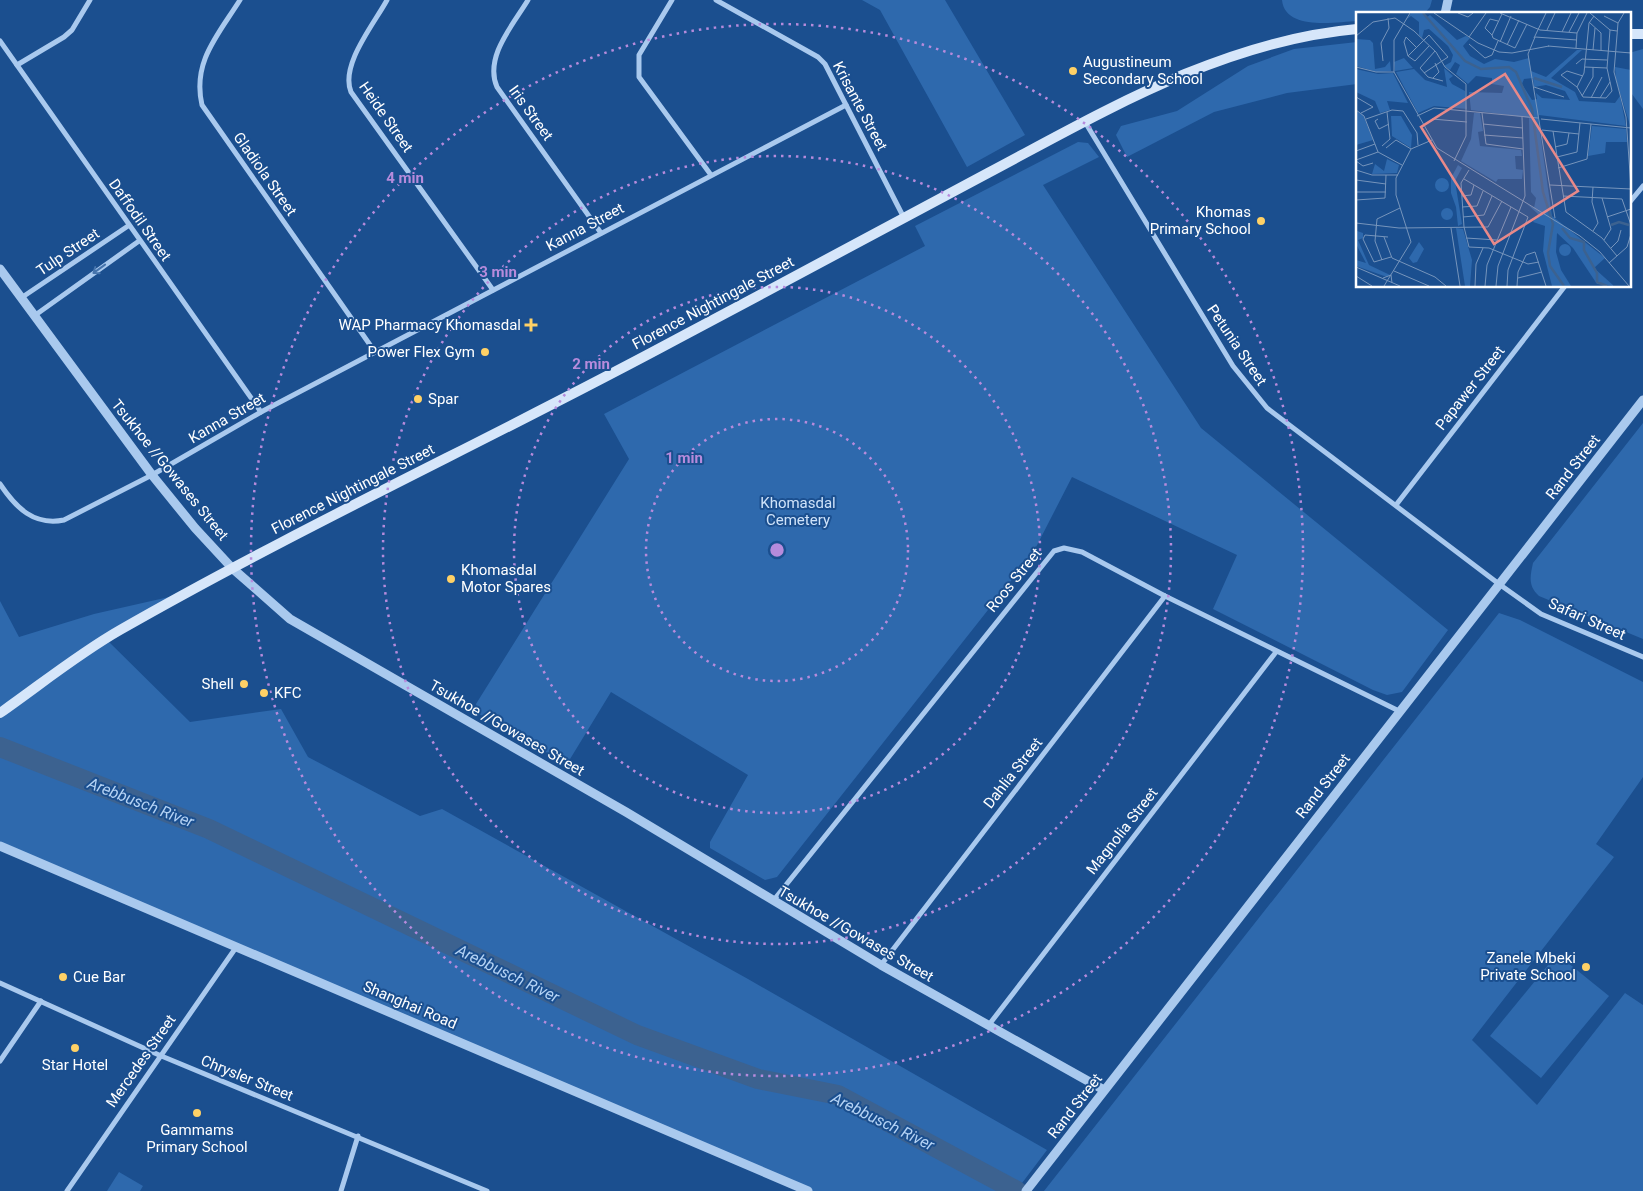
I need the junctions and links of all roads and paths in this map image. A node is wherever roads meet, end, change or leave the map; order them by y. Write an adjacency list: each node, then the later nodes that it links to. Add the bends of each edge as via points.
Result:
1 (90, 0): 11 (street, via 72,30)
2 (240, 0): 26 (street, Gladiola Street, via 200,70 202,106)
3 (388, 0): 23 (street, Heide Street, via 353,60 347,82)
4 (528, 0): 19 (street, Iris Street, via 495,57 494,79)
5 (672, 0): 14 (street, via 639,55 639,77)
6 (716, 0): 12 (street, Krisante Street, via 818,57 831,73)
7 (1356, 29): 13 (main road, Florence Nightingale Street, via 1280,41 1227,56)
8 (1630, 34): 9 (main road)
9 (1643, 34)
10 (0, 41): 11 (street, Daffodil Street)
11 (17, 65): 18 (street, Daffodil Street)
12 (846, 105): 14 (street, Kanna Street); 17 (street, Krisante Street)
13 (1085, 122): 17 (main road, Florence Nightingale Street); 31 (street, Petunia Street, via 1223,350 1256,397)
14 (710, 175): 19 (street, Kanna Street)
15 (1643, 186): 16 (street)
16 (1630, 202)
17 (904, 218): 32 (main road, Florence Nightingale Street, via 642,358)
18 (128, 226): 20 (street, Daffodil Street); 24 (street, Tulp Street)
19 (601, 233): 23 (street, Kanna Street)
20 (139, 241): 25 (street, Tulp Street, one-way to 25); 28 (street, Daffodil Street)
21 (0, 269): 24 (street, Tsukhoe //Gowases Street)
22 (1563, 288): 31 (street, Papawer Street)
23 (493, 290): 26 (street, Kanna Street)
24 (21, 298): 25 (street, Tsukhoe //Gowases Street)
25 (34, 316): 29 (street, Tsukhoe //Gowases Street)
26 (375, 352): 28 (street, Kanna Street)
27 (1643, 400): 33 (street, Rand Street)
28 (261, 412): 29 (street, Kanna Street)
29 (152, 475): 30 (street, Kanna Street, via 64,520 50,522 26,512 10,499); 32 (street, Tsukhoe //Gowases Street, via 194,528)
30 (0, 484)
31 (1396, 505): 33 (street, Petunia Street)
32 (232, 568): 38 (main road, Florence Nightingale Street, via 117,632); 40 (street, Tsukhoe //Gowases Street, via 283,614 316,637 456,713)
33 (1499, 584): 36 (street, Safari Street, via 1541,614); 37 (street, Rand Street)
34 (1165, 596): 35 (street, Roos Street); 40 (street, Roos Street, via 1082,552 1064,548 1054,551); 42 (street, Dahlia Street)
35 (1276, 652): 37 (street, Roos Street); 45 (street, Magnolia Street)
36 (1643, 657)
37 (1399, 711): 48 (street, Rand Street)
38 (0, 713)
39 (0, 846): 41 (street, Shanghai Road)
40 (772, 901): 42 (street, Tsukhoe //Gowases Street)
41 (237, 946): 46 (street, Mercedes Street); 54 (street, Shanghai Road)
42 (881, 965): 45 (street, Tsukhoe //Gowases Street)
43 (0, 983): 44 (street, Chrysler Street)
44 (41, 1001): 46 (street, Chrysler Street); 47 (street)
45 (988, 1026): 48 (street, Tsukhoe //Gowases Street)
46 (160, 1055): 49 (street, Chrysler Street); 51 (street, Mercedes Street)
47 (0, 1061)
48 (1104, 1090): 55 (street, Rand Street)
49 (358, 1136): 50 (street, Chrysler Street); 52 (street)
50 (476, 1189): 53 (street, Chrysler Street)
51 (67, 1191)
52 (341, 1191)
53 (487, 1191)
54 (808, 1191)
55 (1026, 1191)

